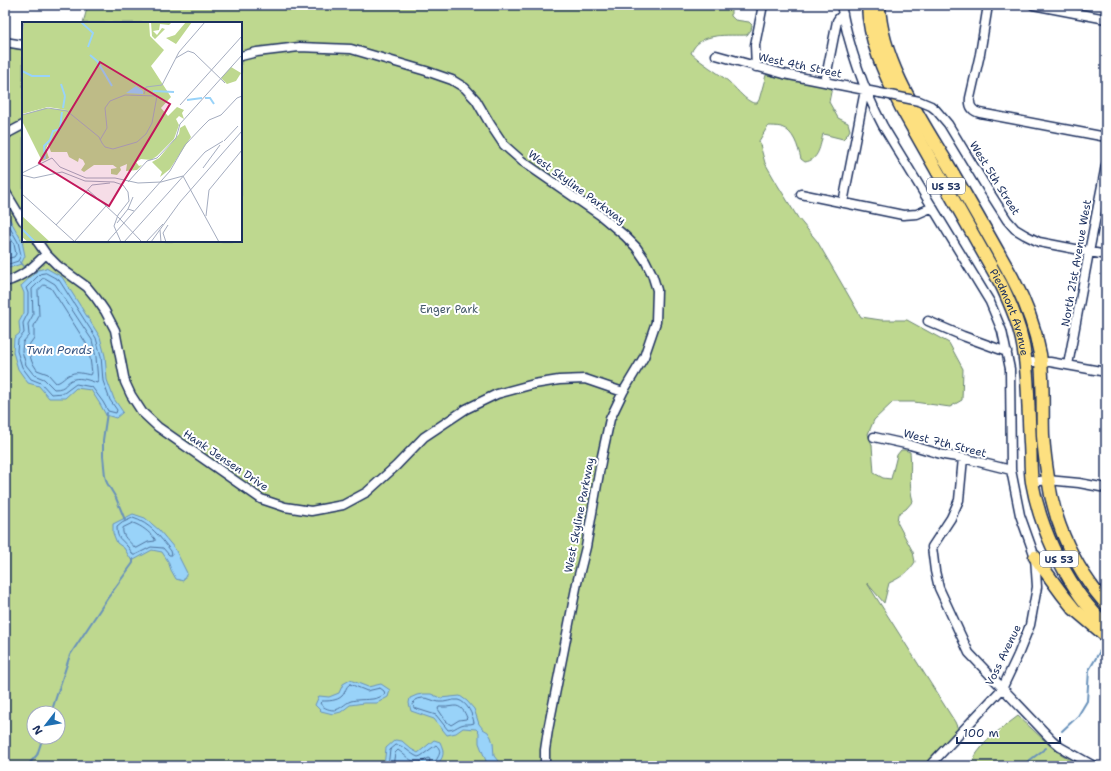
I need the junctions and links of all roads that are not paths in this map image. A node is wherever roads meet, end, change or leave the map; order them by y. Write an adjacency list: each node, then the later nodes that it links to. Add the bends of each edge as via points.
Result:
1 (763, 5): 12 (street, via 755,48)
2 (841, 5): 6 (street, Piedmont Avenue)
3 (988, 5): 18 (street, via 970,98 971,108 975,112)
4 (1033, 5): 7 (street)
5 (872, 7): 32 (highway, Piedmont Avenue / US 53, via 869,22 883,68 901,107 1005,293 1020,332); 33 (highway, Piedmont Avenue / US 53, via 904,88 1022,295)
6 (843, 14): 13 (street, via 837,21); 14 (street, Piedmont Avenue)
7 (1106, 19)
8 (5, 42): 9 (street)
9 (22, 45)
10 (716, 55): 12 (street, West 4th Street)
11 (242, 56): 36 (street, West Skyline Parkway, via 299,47 351,49 426,71 452,80 464,88 476,100 504,145 522,161 626,236 645,260 656,290 656,322 644,357)
12 (756, 67): 13 (street, West 4th Street)
13 (825, 82): 14 (street, West 4th Street)
14 (866, 90): 15 (street, West 4th Street); 22 (street); 23 (street, Piedmont Avenue, via 883,126)
15 (880, 93): 26 (street, West 5th Street, bridge, via 919,101 936,110 948,124 1015,229 1039,242)
16 (22, 126): 17 (street)
17 (5, 136)
18 (1106, 137)
19 (1106, 165): 26 (street, North 21st Avenue West)
20 (5, 191): 24 (street)
21 (800, 194): 22 (street)
22 (843, 203): 23 (street, via 908,215 920,214)
23 (933, 207): 31 (street, Piedmont Avenue, via 990,302 1002,331)
24 (22, 219)
25 (38, 242): 27 (street)
26 (1089, 252): 28 (street, West 5th Street); 34 (street, North 21st Avenue West)
27 (46, 254): 29 (street, via 21,276); 36 (street, Hank Jensen Drive, via 87,287 105,311 115,330 125,382 130,395 142,412 158,427 261,499 285,507 311,512 343,505 367,492 424,436 466,409 497,394 534,384 585,379)
28 (1106, 255)
29 (5, 282)
30 (928, 321): 31 (street)
31 (1007, 352): 39 (street, Piedmont Avenue, via 1010,369)
32 (1026, 362): 33 (street); 41 (highway, Piedmont Avenue / US 53)
33 (1041, 362): 34 (street); 40 (highway, Piedmont Avenue / US 53, via 1043,437)
34 (1068, 365): 35 (street)
35 (1106, 372)
36 (624, 392): 49 (street, West Skyline Parkway, via 610,419 602,456 548,730)
37 (874, 437): 38 (street, West 7th Street)
38 (963, 458): 39 (street, West 7th Street); 47 (street, via 959,500 952,518 932,547 935,571 939,588 969,653)
39 (1011, 470): 43 (street, Piedmont Avenue, via 1020,515)
40 (1048, 480): 41 (street); 42 (street); 44 (highway, Piedmont Avenue / US 53, via 1055,512 1068,546 1091,585)
41 (1032, 482): 45 (highway, Piedmont Avenue / US 53, via 1041,518 1053,548 1078,592)
42 (1106, 488)
43 (1035, 556): 46 (highway, via 1074,609); 47 (street, Voss Avenue, via 1037,587 1030,625)
44 (1106, 604)
45 (1106, 626)
46 (1106, 636)
47 (1002, 689): 48 (street, Voss Avenue); 50 (street, via 1052,740)
48 (932, 763)
49 (545, 766)
50 (1094, 766)

